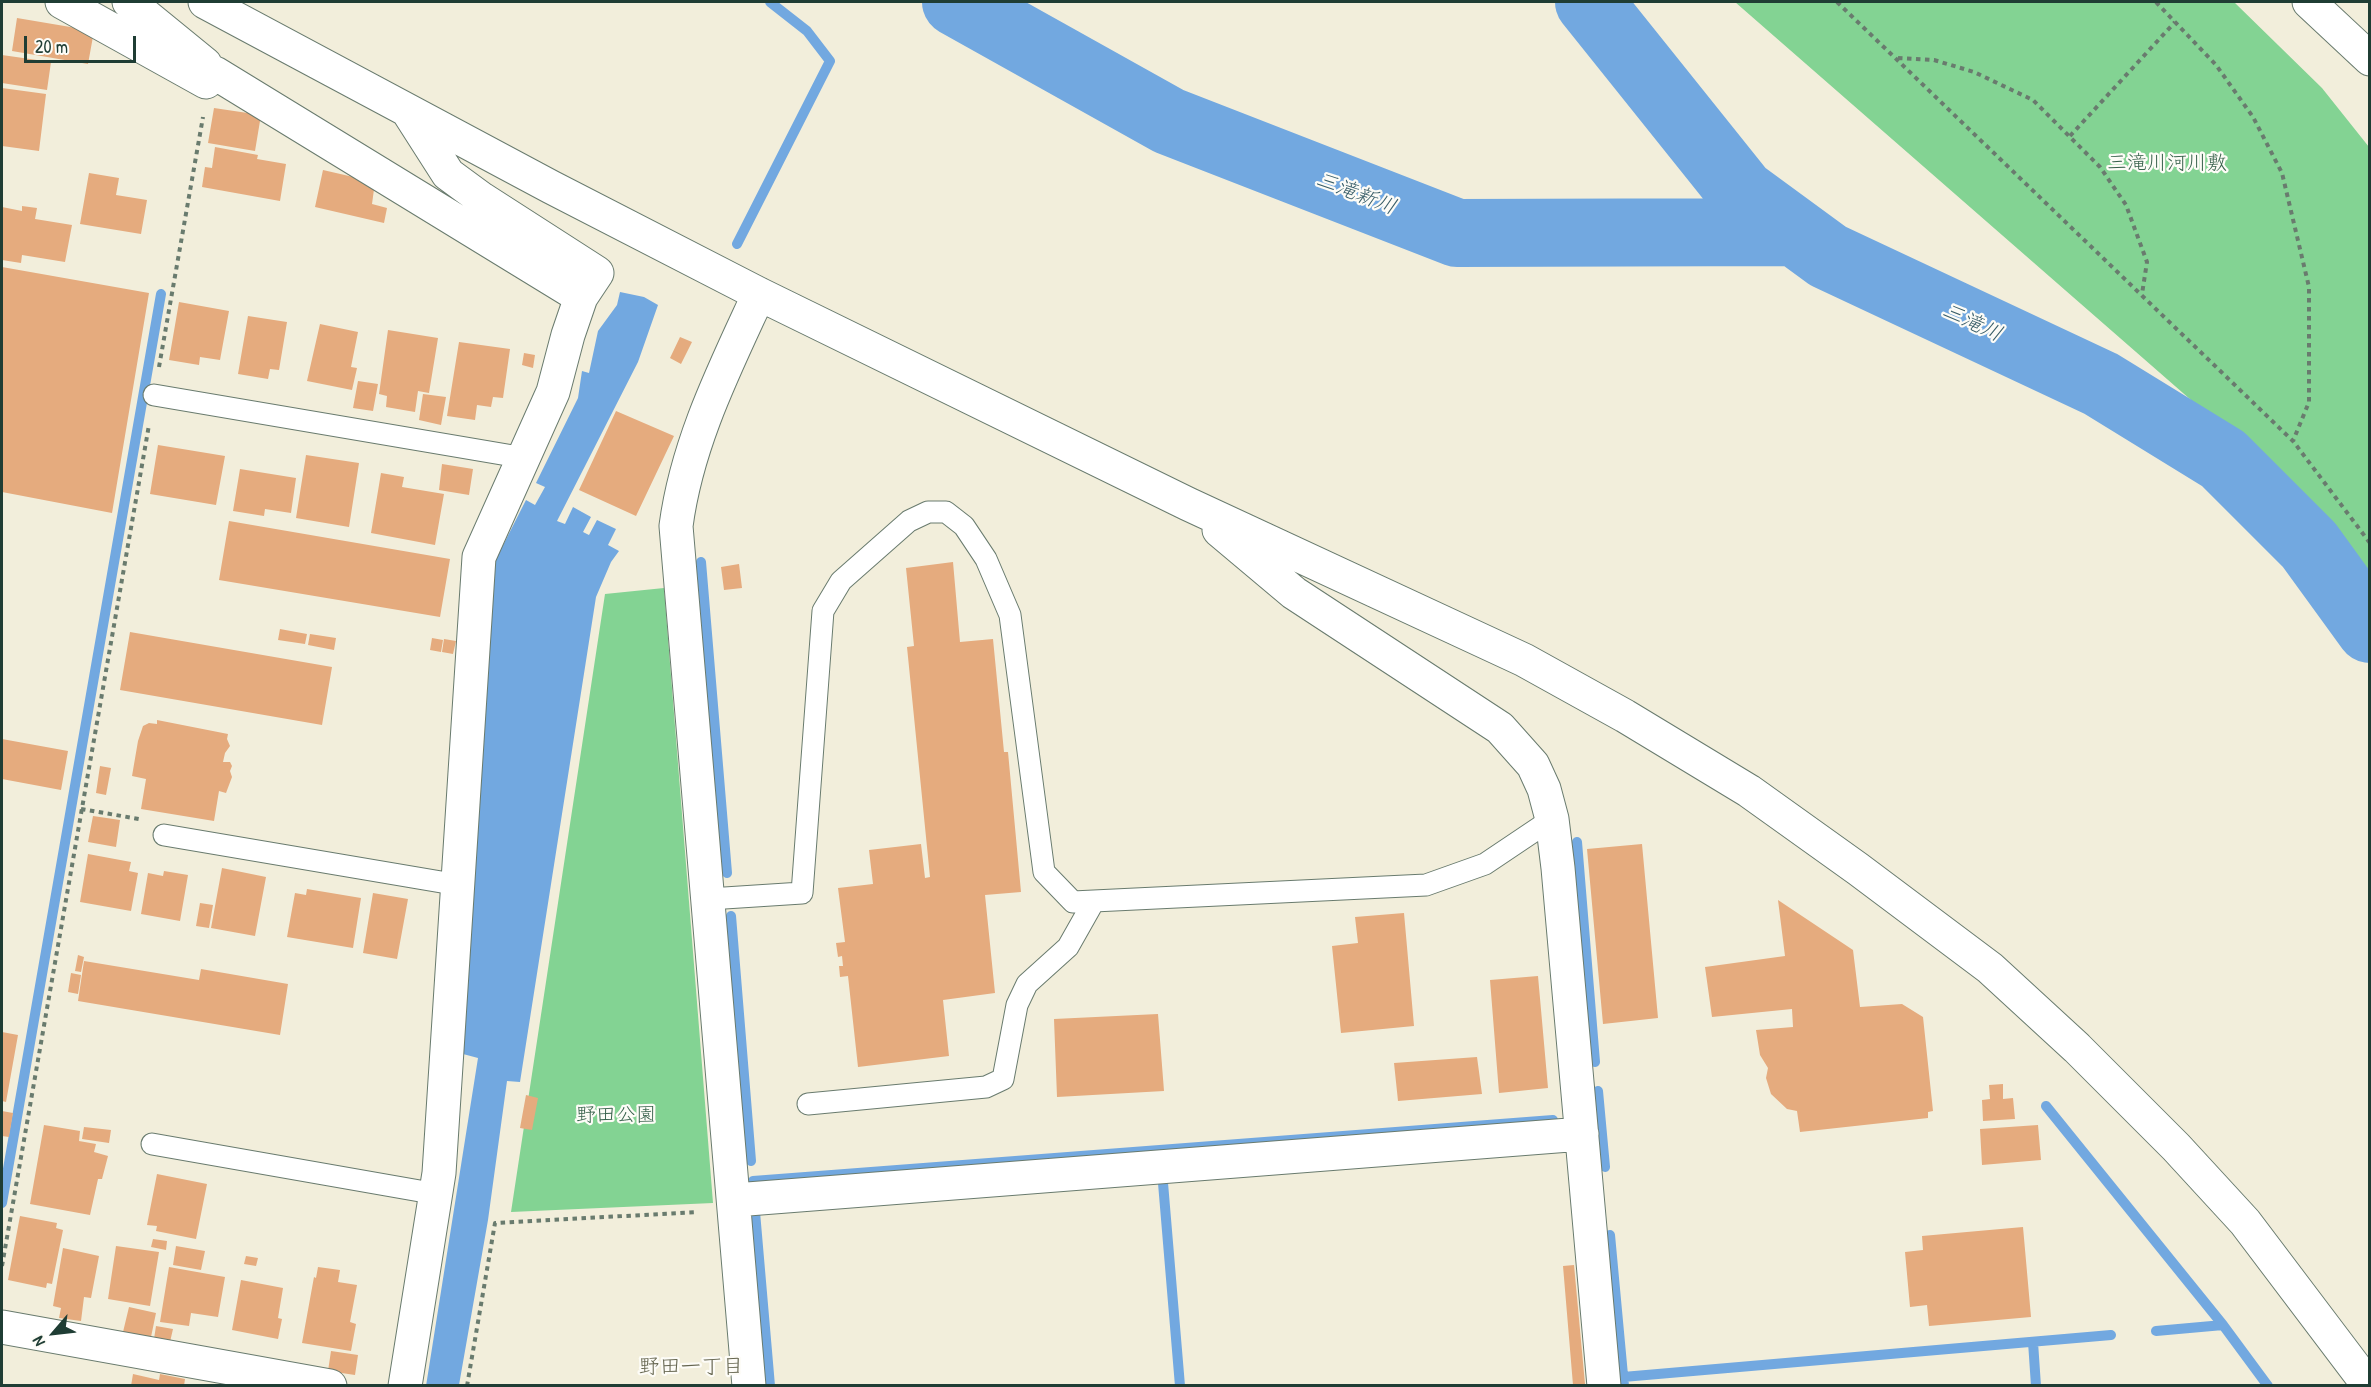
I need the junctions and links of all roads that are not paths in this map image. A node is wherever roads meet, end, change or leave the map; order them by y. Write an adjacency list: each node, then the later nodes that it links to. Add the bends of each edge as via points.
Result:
1 (62, 2): 6 (main road)
2 (129, 2): 6 (main road)
3 (205, 2): 7 (main road)
4 (2309, 2): 5 (main road)
5 (2370, 59)
6 (211, 77): 9 (main road)
7 (407, 110): 8 (main road); 9 (main road, via 448,174 597,273)
8 (759, 294): 12 (main road); 16 (main road, via 710,401 686,470 676,526)
9 (581, 297): 11 (main road, via 553,392)
10 (154, 395): 11 (lane)
11 (525, 458): 15 (main road, via 479,557)
12 (1188, 504): 13 (main road, via 1294,593 1500,728 1533,765); 28 (main road, via 1524,660 1749,791 1877,883 1990,968 2176,1147 2245,1222)
13 (1552, 819): 17 (lane, via 1485,864 1426,885); 19 (main road)
14 (164, 835): 15 (lane)
15 (459, 885): 21 (main road)
16 (708, 899): 17 (lane, via 802,892 823,610 841,581 909,521 928,512 946,512 964,526 986,559 1010,615 1044,872 1072,902); 22 (main road)
17 (1094, 901): 18 (lane, via 1068,947 1027,984 1017,1005 1003,1079 986,1087)
18 (808, 1104)
19 (1582, 1134): 22 (main road); 27 (main road)
20 (152, 1144): 21 (lane)
21 (437, 1194): 25 (main road)
22 (735, 1205): 26 (main road)
23 (2, 1327): 24 (main road)
24 (330, 1386)
25 (405, 1386)
26 (749, 1386)
27 (1604, 1386)
28 (2369, 1386)

